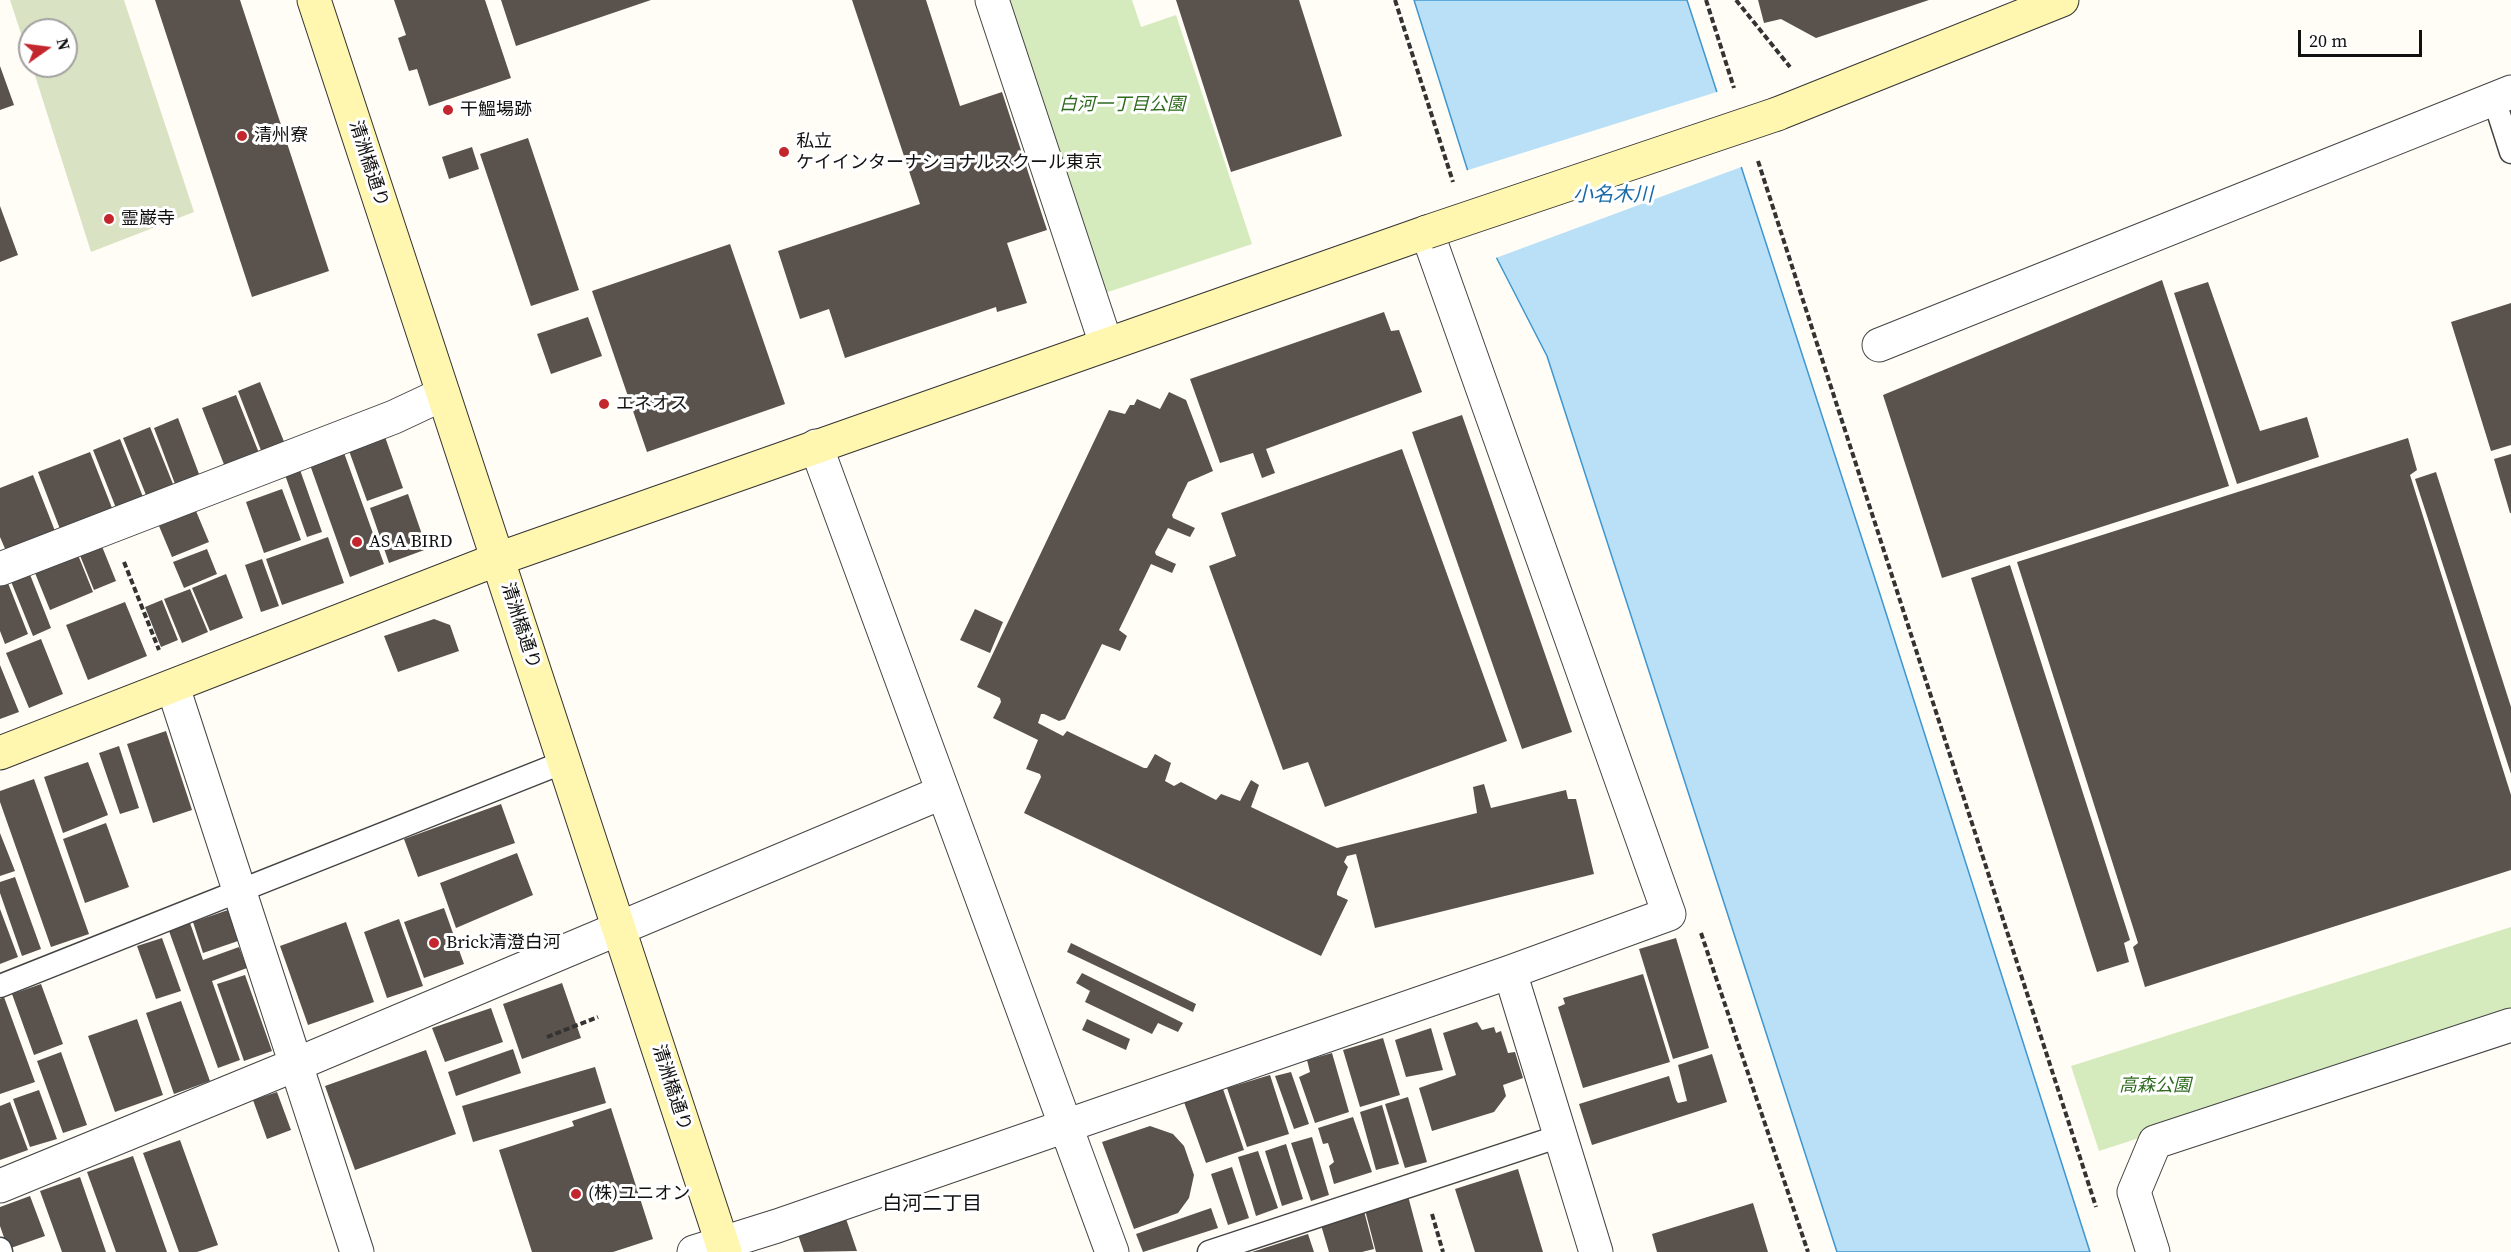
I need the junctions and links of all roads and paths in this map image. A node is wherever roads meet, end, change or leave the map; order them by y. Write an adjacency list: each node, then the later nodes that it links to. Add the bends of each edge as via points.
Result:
1 (314, 0): 14 (street, 清洲橋通り)
2 (992, 0): 12 (street)
3 (1706, 0): 6 (path)
4 (1736, 0): 8 (path)
5 (2062, 0): 8 (street)
6 (1736, 92)
7 (2502, 95): 9 (lane); 13 (street)
8 (1815, 99): 11 (street, bridge)
9 (2511, 152)
10 (1758, 160): 36 (path)
11 (1427, 232): 12 (street); 25 (street, via 1669,914)
12 (1106, 344): 15 (street)
13 (1879, 345)
14 (443, 394): 16 (street, via 394,417); 17 (street, 清洲橋通り)
15 (816, 446): 17 (street); 22 (street)
16 (110, 525): 18 (street); 19 (path)
17 (498, 559): 19 (street); 21 (street, 清洲橋通り)
18 (0, 569)
19 (173, 687): 20 (street); 23 (street)
20 (0, 753)
21 (564, 762): 23 (lane); 24 (street, 清洲橋通り)
22 (943, 792): 24 (street); 32 (street)
23 (238, 890): 26 (lane); 31 (street)
24 (619, 928): 31 (street); 37 (street, 清洲橋通り)
25 (1510, 972): 32 (street); 33 (street)
26 (0, 986)
27 (598, 1017): 29 (path)
28 (2511, 1025): 43 (street, via 2156,1142 2134,1192)
29 (547, 1037)
30 (2511, 1044): 44 (street, via 2173,1154 2154,1193)
31 (297, 1064): 35 (street); 38 (street)
32 (1065, 1125): 37 (street); 39 (street)
33 (1560, 1136): 34 (lane); 42 (street)
34 (1422, 1182): 40 (lane); 41 (path)
35 (0, 1186)
36 (2099, 1218)
37 (714, 1249)
38 (354, 1251)
39 (1112, 1252)
40 (1209, 1252)
41 (1443, 1252)
42 (1596, 1252)
43 (2153, 1252)
44 (2172, 1252)

